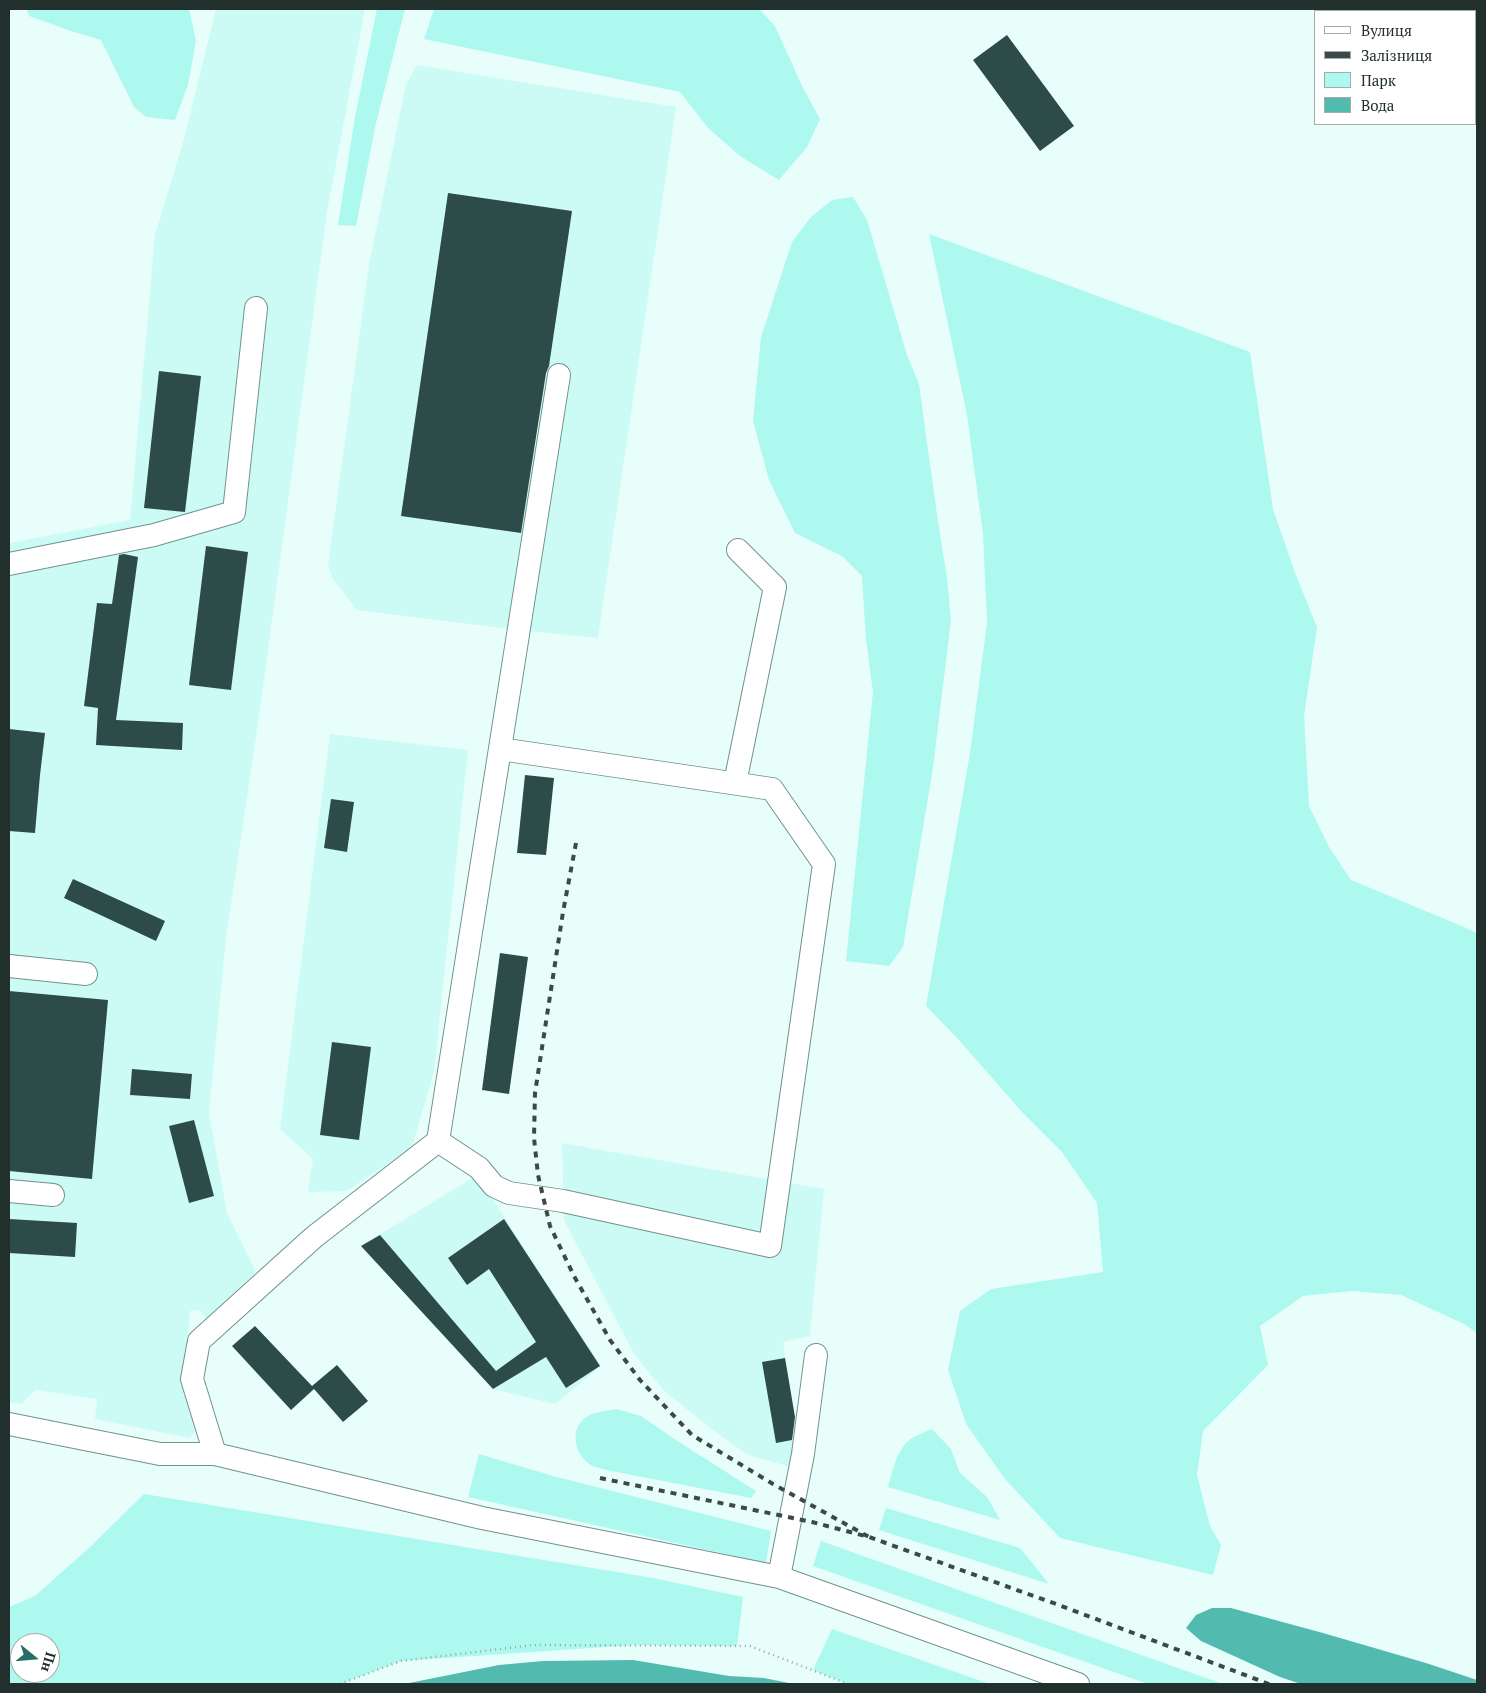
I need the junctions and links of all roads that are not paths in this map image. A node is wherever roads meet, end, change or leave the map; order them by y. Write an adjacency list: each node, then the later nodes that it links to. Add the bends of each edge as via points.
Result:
1 (256, 308): 4 (street, via 234,512 154,535)
2 (559, 375): 5 (street)
3 (738, 550): 6 (street, via 775,587)
4 (9, 564)
5 (500, 749): 6 (street); 9 (street)
6 (735, 783): 9 (street, via 772,789 824,864 770,1246 563,1201 509,1193 494,1186 479,1168)
7 (9, 966): 8 (street)
8 (86, 974)
9 (438, 1142): 14 (street, via 314,1237 198,1341 192,1379)
10 (9, 1192): 11 (street)
11 (53, 1195)
12 (816, 1355): 15 (street, via 803,1454)
13 (9, 1424): 14 (street, via 160,1454)
14 (215, 1454): 15 (street, via 482,1518)
15 (779, 1576): 16 (street)
16 (1078, 1684)

